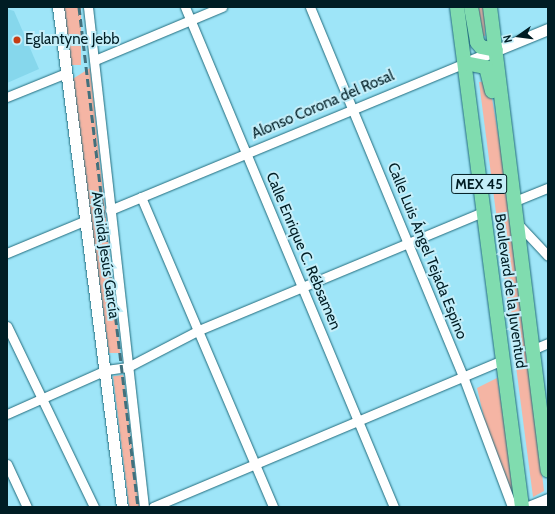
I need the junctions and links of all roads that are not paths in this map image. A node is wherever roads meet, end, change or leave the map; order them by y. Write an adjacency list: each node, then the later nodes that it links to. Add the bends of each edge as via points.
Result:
1 (58, 7): 14 (street, Avenida Jesús García)
2 (88, 7): 12 (street, Avenida Jesús García)
3 (185, 7): 9 (street, Calle Enrique C. Rébsamen)
4 (222, 7): 9 (street)
5 (310, 7): 16 (street, Calle Luis Ángel Tejada Espino)
6 (457, 7): 13 (main road, Boulevard de la Juventud / MEX 45)
7 (471, 7): 11 (main road, via 477,42 481,47)
8 (490, 7): 11 (main road, Boulevard de la Juventud / MEX 45)
9 (190, 20): 12 (street); 17 (street, Calle Enrique C. Rébsamen)
10 (548, 29): 11 (street, Alonso Corona del Rosal)
11 (496, 50): 13 (street, Alonso Corona del Rosal); 18 (main road, Boulevard de la Juventud / MEX 45)
12 (95, 60): 22 (street, Avenida Jesús García)
13 (465, 63): 16 (street, Alonso Corona del Rosal); 18 (main road, via 486,67 502,149); 23 (main road, Boulevard de la Juventud / MEX 45)
14 (66, 73): 15 (street); 24 (street, Avenida Jesús García)
15 (7, 97)
16 (354, 109): 17 (street, Alonso Corona del Rosal); 26 (street, Calle Luis Ángel Tejada Espino)
17 (247, 153): 20 (street, Alonso Corona del Rosal); 29 (street, Calle Enrique C. Rébsamen)
18 (510, 165): 21 (main road, Boulevard de la Juventud / MEX 45)
19 (548, 188): 21 (street)
20 (142, 197): 22 (street, Alonso Corona del Rosal); 31 (street)
21 (515, 201): 25 (main road, Boulevard de la Juventud / MEX 45)
22 (110, 210): 35 (street, Avenida Jesús García)
23 (482, 212): 26 (street); 34 (main road, Boulevard de la Juventud / MEX 45)
24 (84, 221): 27 (street); 36 (street, Avenida Jesús García)
25 (518, 225): 28 (street); 33 (main road, Boulevard de la Juventud / MEX 45)
26 (409, 243): 29 (street); 37 (street, Calle Luis Ángel Tejada Espino)
27 (7, 253)
28 (548, 256)
29 (304, 288): 31 (street); 40 (street, Calle Enrique C. Rébsamen)
30 (7, 326): 38 (street)
31 (199, 330): 35 (street); 41 (street)
32 (548, 343): 33 (street)
33 (534, 349): 43 (main road, Boulevard de la Juventud / MEX 45)
34 (502, 360): 37 (street); 53 (main road, Boulevard de la Juventud / MEX 45)
35 (128, 367): 36 (street); 48 (street, Avenida Jesús García)
36 (106, 370): 38 (street); 47 (street, Avenida Jesús García)
37 (464, 379): 40 (street); 52 (street, Calle Luis Ángel Tejada Espino)
38 (42, 400): 39 (street); 46 (street)
39 (7, 414)
40 (359, 423): 41 (street); 51 (street, Calle Enrique C. Rébsamen)
41 (255, 463): 49 (street); 50 (street)
42 (7, 464): 45 (street)
43 (548, 470)
44 (548, 499): 54 (street)
45 (27, 507)
46 (94, 507)
47 (122, 507)
48 (144, 507)
49 (153, 507)
50 (273, 507)
51 (394, 507)
52 (512, 507)
53 (522, 507)
54 (528, 507)

